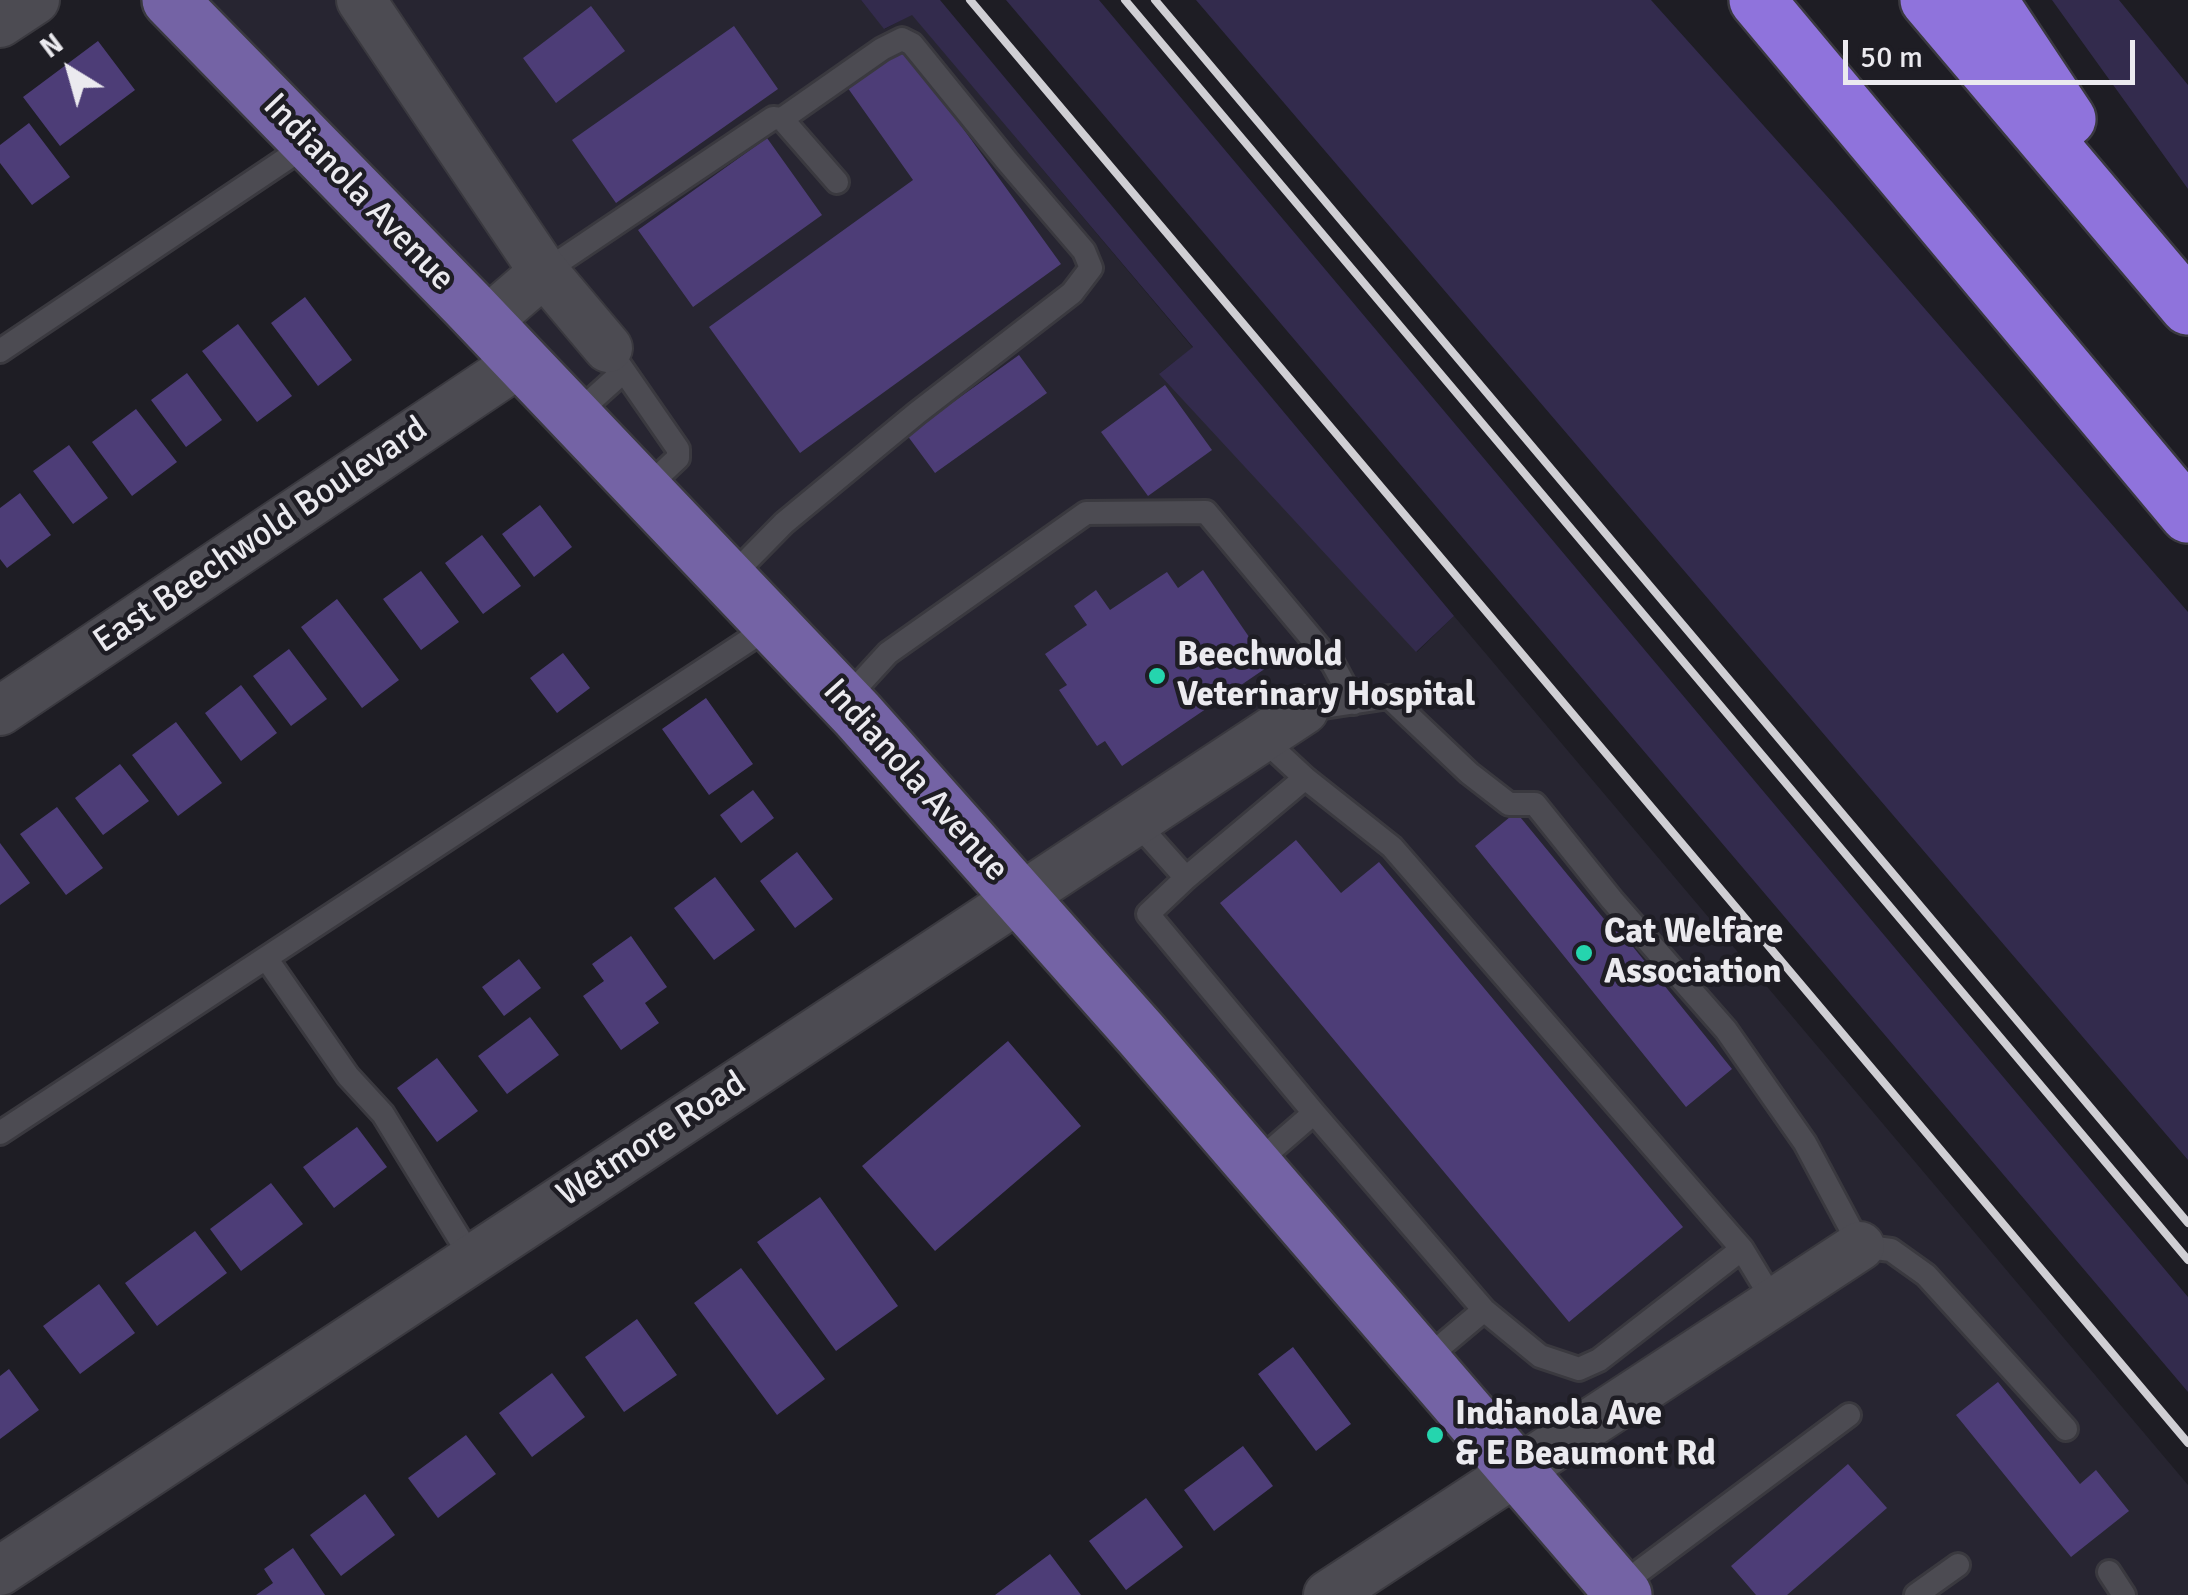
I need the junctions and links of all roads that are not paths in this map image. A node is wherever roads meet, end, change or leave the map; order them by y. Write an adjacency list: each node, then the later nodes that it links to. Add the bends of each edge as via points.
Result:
1 (35, 0): 8 (street)
2 (170, 0): 11 (main road, Indianola Avenue)
3 (361, 0): 13 (street)
4 (1737, 0): 9 (highway)
5 (1757, 0): 9 (highway)
6 (1928, 0): 14 (highway)
7 (1990, 0): 14 (highway)
8 (0, 24)
9 (1826, 82): 20 (highway)
10 (782, 118): 12 (lane); 13 (lane); 21 (lane, via 902,39 1084,251 1091,268 1072,293 784,522)
11 (310, 143): 15 (main road, Indianola Avenue); 16 (lane)
12 (837, 182)
13 (544, 272): 15 (street, East Beechwold Boulevard); 17 (street)
14 (2188, 304)
15 (503, 342): 18 (main road, Indianola Avenue); 26 (street, East Beechwold Boulevard)
16 (0, 352)
17 (616, 359): 18 (lane); 19 (lane, via 678,449 678,458)
18 (574, 416): 19 (main road, Indianola Avenue)
19 (644, 490): 21 (main road, Indianola Avenue)
20 (2188, 515)
21 (728, 579): 22 (main road, Indianola Avenue)
22 (772, 625): 23 (main road, Indianola Avenue); 32 (lane)
23 (844, 701): 24 (lane, via 888,653 1086,513 1206,512 1332,664); 31 (main road, Indianola Avenue)
24 (1354, 703): 25 (lane); 36 (lane, via 1389,698 1510,804 1535,804 1726,1030 1804,1143)
25 (1304, 710): 27 (street, Wetmore Road)
26 (0, 711)
27 (1262, 738): 28 (lane); 29 (street, Wetmore Road)
28 (1305, 778): 30 (lane); 37 (lane, via 1392,847)
29 (1135, 822): 30 (lane); 31 (street, Wetmore Road)
30 (1186, 878): 33 (lane, via 1148,914)
31 (1019, 897): 35 (main road, Indianola Avenue); 38 (street, Wetmore Road)
32 (266, 958): 34 (lane); 38 (lane, via 348,1076 383,1114)
33 (1314, 1113): 35 (lane); 40 (lane)
34 (0, 1132)
35 (1254, 1165): 41 (main road, Indianola Avenue)
36 (1860, 1246): 39 (street); 43 (lane, via 1891,1250 1926,1276)
37 (1742, 1249): 39 (lane); 40 (lane, via 1579,1369 1540,1356)
38 (472, 1259): 46 (street, Wetmore Road)
39 (1774, 1302): 44 (street)
40 (1484, 1310): 41 (lane)
41 (1422, 1362): 44 (main road, Indianola Avenue)
42 (1849, 1414): 48 (lane)
43 (2066, 1429)
44 (1516, 1471): 48 (main road, Indianola Avenue); 49 (street)
45 (1958, 1565): 50 (lane)
46 (0, 1571)
47 (2109, 1572): 51 (lane)
48 (1620, 1591)
49 (1328, 1595)
50 (1916, 1595)
51 (2124, 1595)

